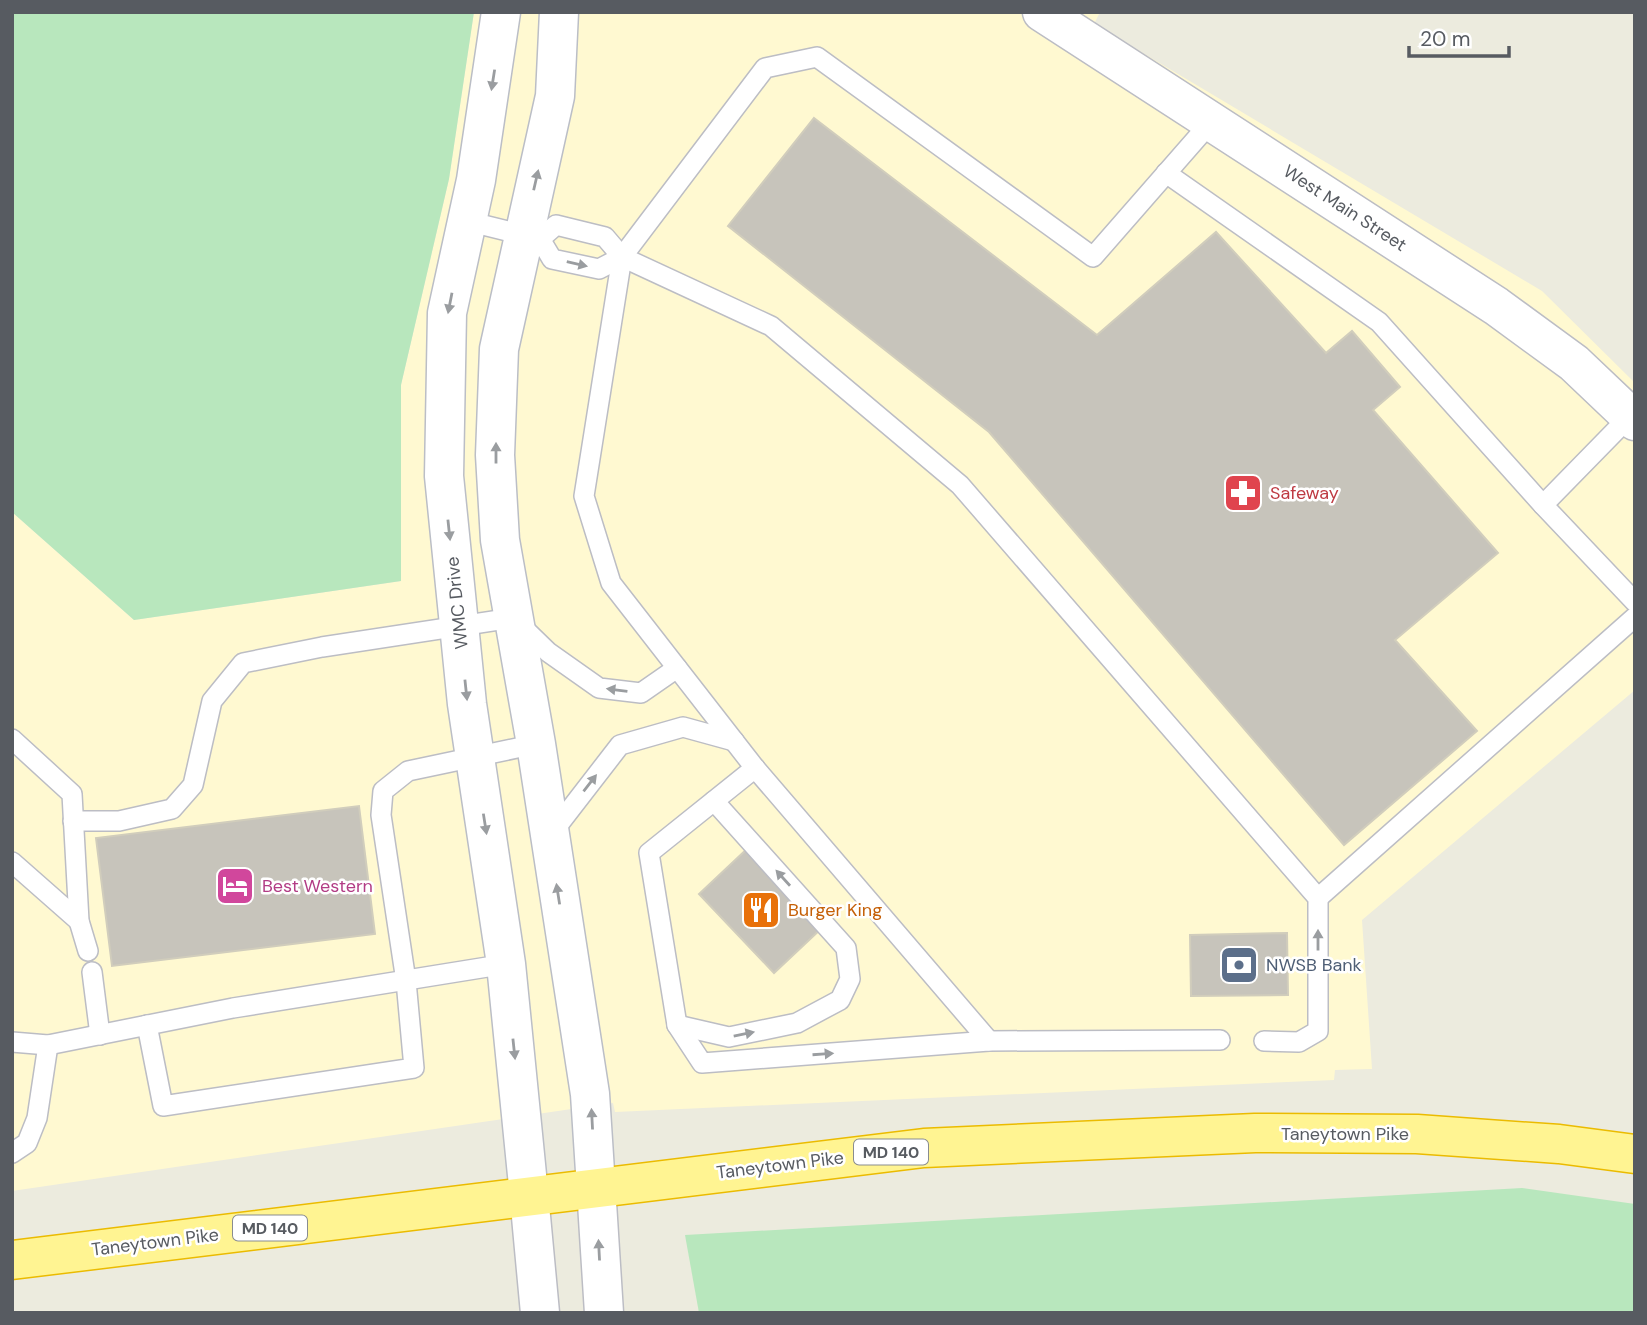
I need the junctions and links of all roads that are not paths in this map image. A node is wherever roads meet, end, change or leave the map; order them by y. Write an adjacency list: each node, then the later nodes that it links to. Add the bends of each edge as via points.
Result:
1 (501, 12): 6 (main road, WMC Drive, one-way to 6)
2 (559, 12): 7 (main road, one-way to 2, via 555,96)
3 (1055, 16): 4 (main road, West Main Street)
4 (1211, 122): 5 (lane); 9 (main road, West Main Street, via 1496,306 1574,363)
5 (1166, 173): 8 (lane, via 1093,257 817,57 765,68); 10 (lane, via 1379,322)
6 (467, 221): 7 (lane); 14 (main road, WMC Drive, one-way to 14, via 447,313 444,462)
7 (532, 237): 8 (lane, via 556,225 605,237); 8 (lane, one-way to 8, via 552,259 598,269); 13 (main road, one-way to 7, via 500,540 495,455 499,349)
8 (622, 257): 15 (lane, via 584,496 611,583); 25 (lane, via 771,326 960,485)
9 (1633, 419): 10 (lane)
10 (1543, 505): 11 (lane)
11 (1635, 602)
12 (1635, 617): 25 (lane)
13 (513, 618): 14 (lane); 15 (lane, one-way to 13, via 641,692 599,688 548,652); 18 (main road)
14 (459, 624): 19 (main road, WMC Drive, one-way to 19); 22 (lane, via 243,663 212,701 193,785 172,809 119,821)
15 (677, 668): 17 (lane)
16 (12, 739): 22 (lane, via 72,794)
17 (734, 741): 20 (lane); 23 (lane, one-way to 17, via 620,745 683,727)
18 (536, 744): 19 (lane); 23 (main road)
19 (475, 756): 28 (main road, WMC Drive, one-way to 28); 30 (lane, via 408,771 383,791 381,814)
20 (755, 768): 21 (lane); 35 (lane)
21 (714, 801): 32 (lane, via 649,853); 32 (lane, one-way to 21, via 729,1037 797,1023 839,1000 850,979 846,948)
22 (74, 821): 26 (lane)
23 (548, 837): 41 (main road, one-way to 23, via 590,1094)
24 (12, 862): 26 (lane)
25 (1318, 898): 36 (lane, one-way to 25, via 1300,1042 1318,1031)
26 (79, 921): 27 (lane)
27 (88, 951)
28 (506, 964): 30 (lane); 42 (main road, WMC Drive, one-way to 42)
29 (92, 972): 33 (lane)
30 (406, 981): 31 (lane); 31 (lane, via 414,1068 163,1105)
31 (147, 1025): 33 (lane)
32 (677, 1025): 35 (lane, one-way to 35, via 702,1063)
33 (100, 1035): 38 (lane)
34 (1220, 1040): 35 (lane)
35 (989, 1041)
36 (1264, 1041)
37 (12, 1042): 38 (lane)
38 (48, 1045): 39 (lane, via 37,1118 27,1143)
39 (12, 1153)
40 (1635, 1154): 41 (highway, Taneytown Pike / MD 140, via 1417,1134 1255,1133 924,1147)
41 (596, 1187): 42 (highway, Taneytown Pike / MD 140); 45 (main road, one-way to 41)
42 (529, 1195): 43 (highway, Taneytown Pike / MD 140); 44 (main road, WMC Drive)
43 (12, 1260)
44 (540, 1313)
45 (604, 1313)

